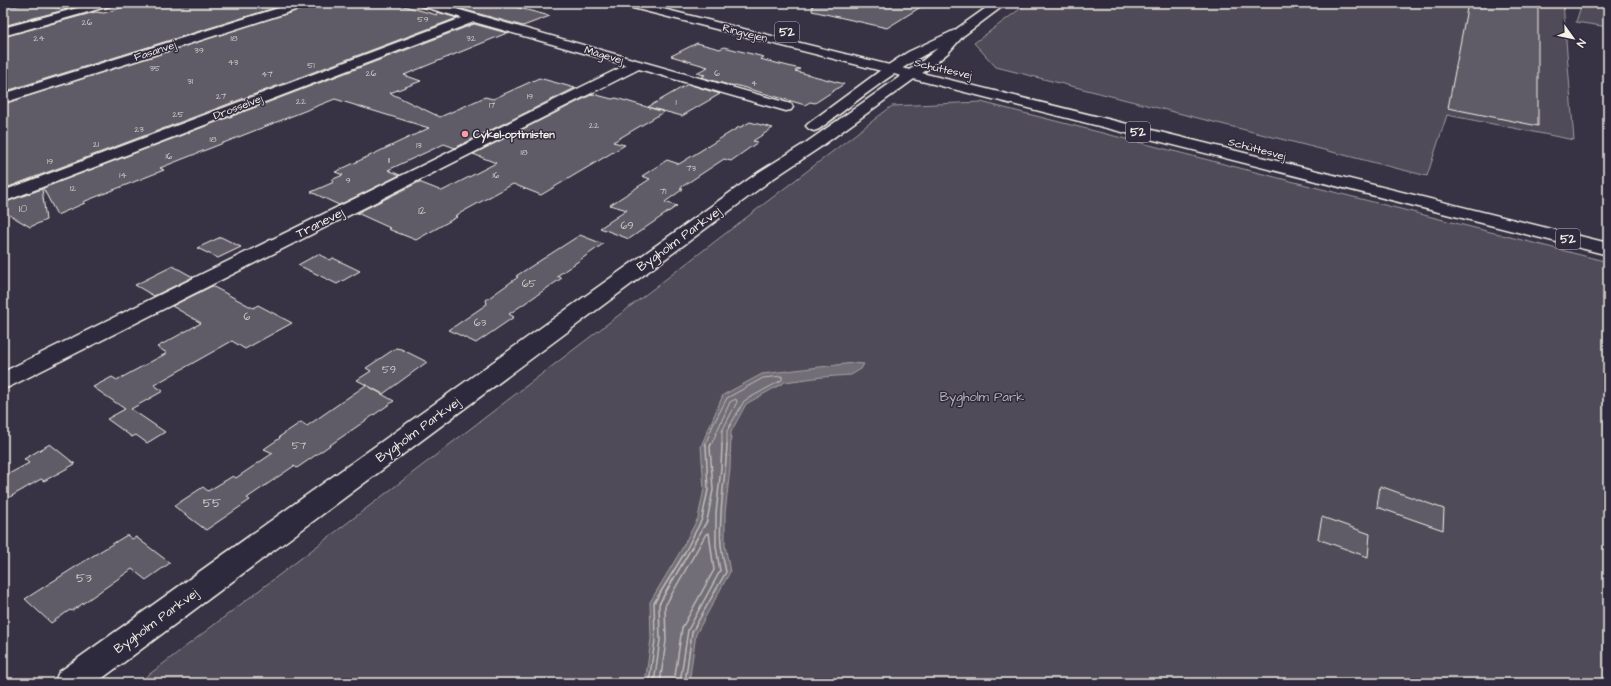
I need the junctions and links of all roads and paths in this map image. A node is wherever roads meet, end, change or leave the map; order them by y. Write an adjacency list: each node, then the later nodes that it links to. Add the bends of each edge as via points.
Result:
1 (109, 3): 8 (street)
2 (307, 3): 15 (street, Fasanvej)
3 (422, 3): 7 (street, Mågevej)
4 (625, 3): 11 (street, Ringvejen / 52)
5 (668, 3): 10 (street, Ringvejen / 52)
6 (1001, 3): 9 (street)
7 (473, 18): 12 (street, Mågevej); 19 (street, Drosselvej)
8 (3, 32)
9 (959, 33): 13 (street, via 950,45); 13 (street, via 935,44)
10 (856, 48)
11 (890, 63): 13 (street, Ringvejen / 52); 18 (street, Bygholm Parkvej, via 782,151)
12 (637, 65): 16 (street, Mågevej); 22 (street, Tranevej)
13 (914, 67): 14 (street, Schüttesvej / 52); 18 (street, Bygholm Parkvej, via 799,156); 21 (street, Schüttesvej / 52)
14 (999, 82)
15 (3, 99)
16 (786, 107)
17 (1148, 120): 20 (street, Schüttesvej / 52)
18 (765, 176): 23 (street, Bygholm Parkvej)
19 (3, 197)
20 (1608, 237)
21 (1608, 249)
22 (3, 381)
23 (70, 683)

